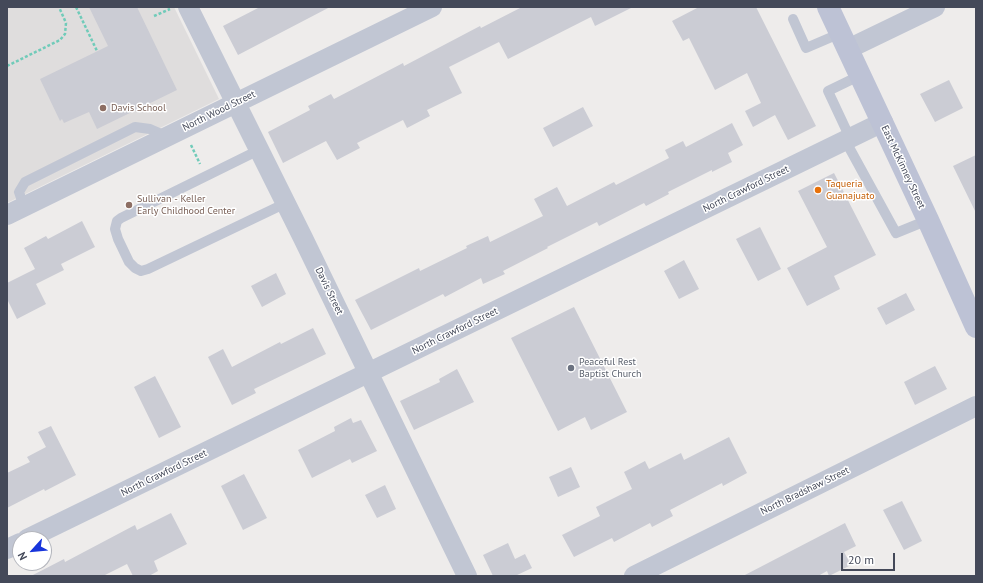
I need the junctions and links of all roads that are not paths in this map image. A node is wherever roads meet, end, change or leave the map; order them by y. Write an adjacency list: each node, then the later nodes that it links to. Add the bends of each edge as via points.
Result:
1 (188, 7): 8 (street, Davis Street)
2 (432, 7): 8 (street, North Wood Street)
3 (828, 7): 6 (main road, East McKinney Street)
4 (935, 7): 6 (street)
5 (793, 19): 6 (lane, via 806,48)
6 (845, 41): 7 (main road, East McKinney Street)
7 (861, 75): 9 (main road, East McKinney Street); 10 (lane, via 828,91)
8 (236, 103): 11 (street, Davis Street); 13 (street, North Wood Street)
9 (883, 122): 10 (street, North Crawford Street); 14 (main road, East McKinney Street)
10 (848, 139): 14 (lane, via 896,233); 16 (street, North Crawford Street)
11 (259, 150): 12 (street, Davis Street); 12 (lane, via 117,221 115,229 129,262 141,271 148,269)
12 (286, 203): 16 (street, Davis Street)
13 (15, 211)
14 (928, 220): 15 (main road, East McKinney Street)
15 (976, 327)
16 (368, 373): 18 (street, North Crawford Street); 19 (street, Davis Street)
17 (976, 406): 20 (street, North Bradshaw Street)
18 (43, 531)
19 (467, 576)
20 (634, 576)

